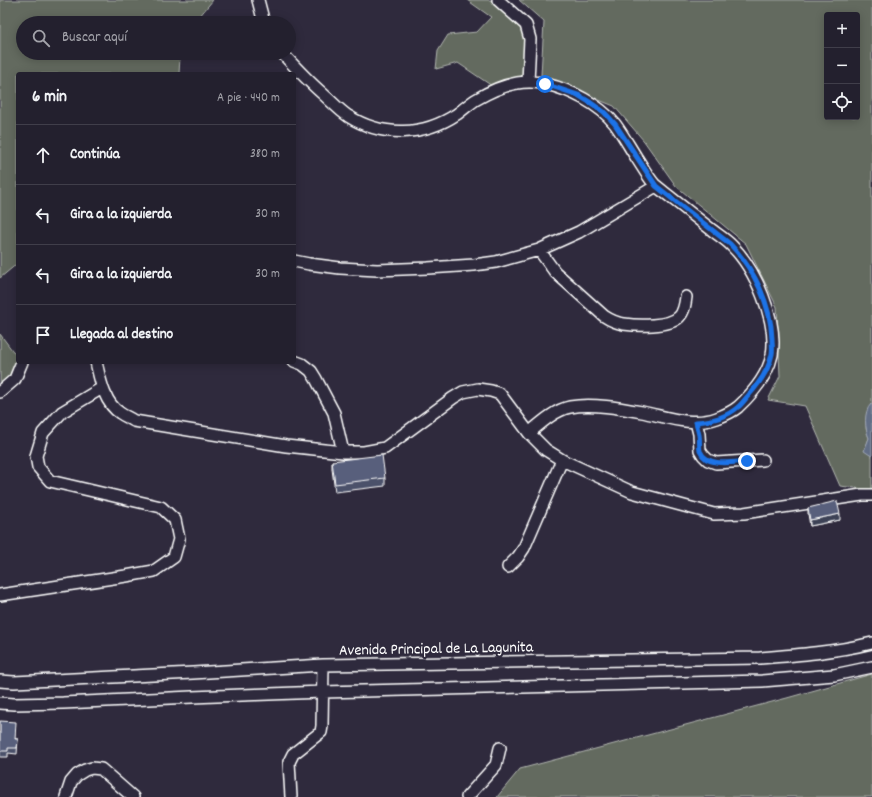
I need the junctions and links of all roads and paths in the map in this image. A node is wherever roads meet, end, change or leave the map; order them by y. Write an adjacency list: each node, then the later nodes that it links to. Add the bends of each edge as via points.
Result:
1 (258, 0): 3 (street)
2 (498, 0): 5 (street, via 526,25 530,38)
3 (262, 16)
4 (288, 60): 5 (street, via 348,115 360,122 393,132 409,132 444,122 492,91)
5 (528, 82): 6 (street, via 545,84 572,93 604,112 615,124)
6 (656, 186): 7 (street, via 579,232); 15 (street, via 740,254 752,272 772,327 770,363 756,387 730,413 708,421)
7 (539, 250): 8 (street, via 496,262 428,268 377,270); 9 (street, via 555,272 612,321 643,325 669,323 678,318 683,311)
8 (296, 262)
9 (686, 297)
10 (296, 362): 17 (street, via 311,371 334,413)
11 (21, 364): 14 (street, via 15,379)
12 (96, 364): 13 (street)
13 (102, 388): 17 (street, via 110,404 119,413 134,420 286,446); 22 (street, via 62,412 43,433 36,456 38,467 50,481 161,508 175,520 179,539 174,557 154,571)
14 (0, 392)
15 (696, 422): 16 (street, via 599,406 568,408 550,416); 19 (street, via 700,450 708,460 716,463)
16 (529, 433): 17 (street, via 500,394 478,389 463,392 453,398 385,448); 18 (street, via 546,450)
17 (343, 452)
18 (562, 460): 20 (street, via 632,492 714,514); 21 (street, via 524,548)
19 (762, 460)
20 (872, 495)
21 (508, 567)
22 (0, 595)
23 (872, 643): 24 (street, Avenida Principal de La Lagunita, via 808,654 760,658)
24 (324, 665): 26 (street, Avenida Principal de La Lagunita); 27 (street)
25 (872, 667): 27 (street, via 834,675 762,681)
26 (0, 681)
27 (323, 692): 28 (street, via 63,703); 32 (street, via 321,732 293,754 289,762)
28 (0, 703)
29 (500, 748): 33 (street, via 496,765)
30 (66, 797): 31 (street, via 71,782 77,775 92,768 101,770)
31 (133, 797)
32 (291, 797)
33 (467, 797)

